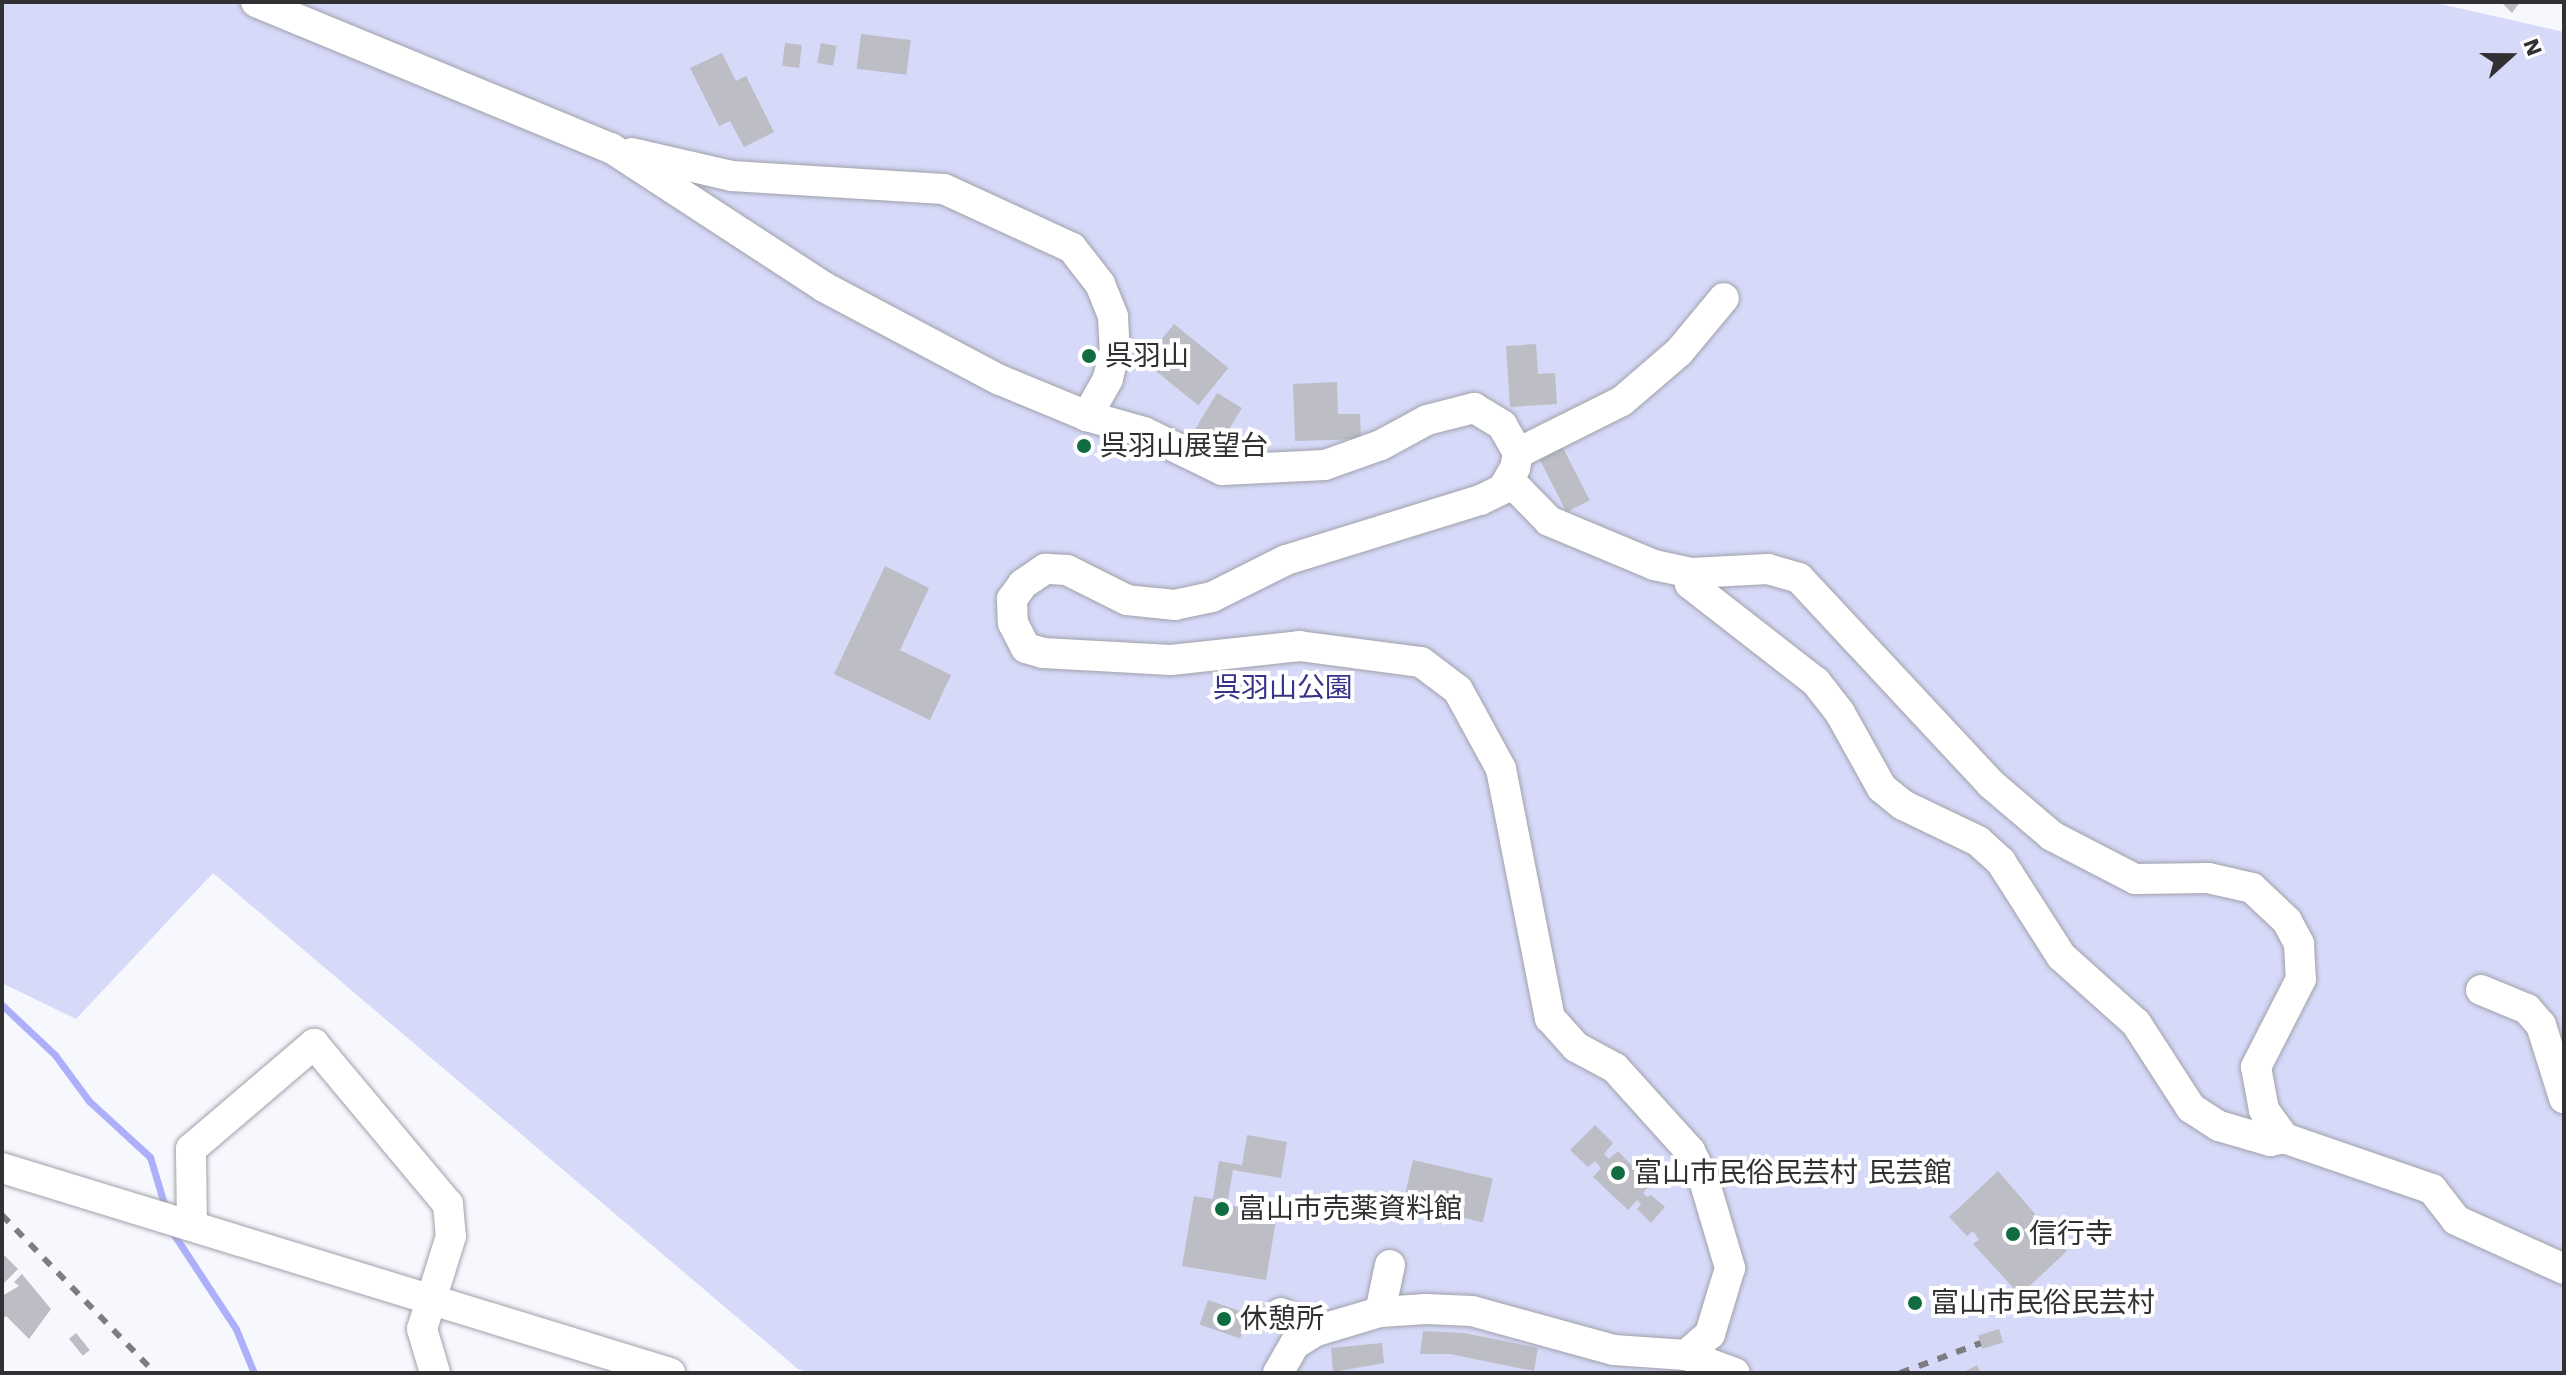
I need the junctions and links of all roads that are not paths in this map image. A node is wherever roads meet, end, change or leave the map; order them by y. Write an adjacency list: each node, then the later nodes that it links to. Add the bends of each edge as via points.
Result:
1 (256, 2): 2 (street)
2 (611, 148): 4 (street, via 824,287 1000,380); 4 (street, via 732,176 944,189 1072,248 1100,284 1113,317 1115,350 1108,379)
3 (1724, 298): 5 (street, via 1679,352 1622,401)
4 (1087, 416): 5 (street, via 1144,432 1222,470 1325,465 1381,445 1427,420 1474,408 1502,425)
5 (1514, 467): 6 (street, via 1549,521 1654,565); 18 (street, via 1480,500 1286,560 1212,597 1175,605 1127,600 1067,570 1045,569 1012,599 1013,623 1026,648 1043,653 1171,660 1299,646 1421,662 1458,690 1501,769 1550,1018 1576,1047 1615,1068 1690,1151 1704,1180 1730,1268 1710,1334)
6 (1692, 573): 9 (street, via 1690,584 1816,682 1882,788 1903,805 1978,841 2001,862 2061,956 2136,1023 2191,1108 2219,1126 2270,1141); 9 (street, via 1768,569 1799,578 1991,784 2052,836 2135,879 2208,878 2252,888 2287,921 2299,944 2301,979 2256,1067 2264,1110)
7 (2481, 990): 8 (street, via 2527,1009 2541,1025)
8 (2564, 1098)
9 (2284, 1138): 13 (street, via 2432,1189 2456,1220)
10 (2, 1168): 11 (street)
11 (192, 1225): 14 (street); 14 (street, via 191,1149 314,1044 448,1204 451,1236)
12 (1390, 1265): 15 (street)
13 (2564, 1269)
14 (431, 1299): 19 (street, via 422,1329); 20 (street)
15 (1380, 1312): 17 (street); 18 (street, via 1472,1311 1614,1350)
16 (1281, 1313): 17 (street)
17 (1316, 1331): 21 (street, via 1295,1344)
18 (1686, 1355): 22 (street)
19 (433, 1372)
20 (670, 1373)
21 (1278, 1373)
22 (1735, 1373)

